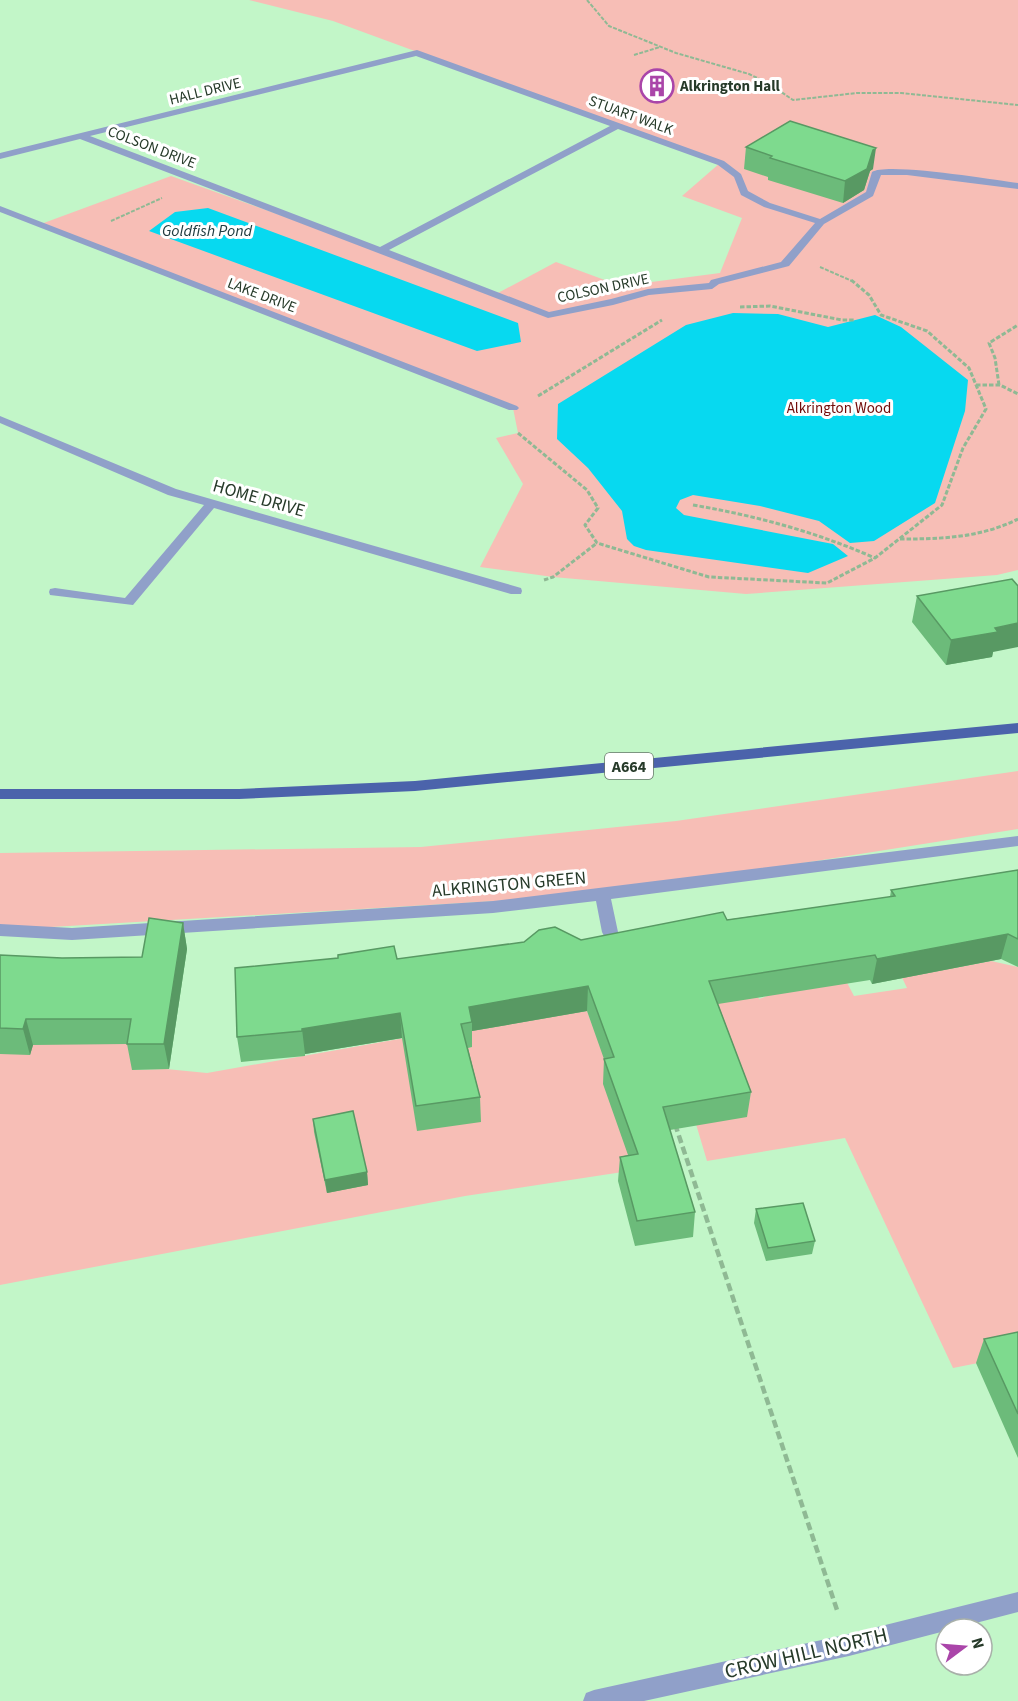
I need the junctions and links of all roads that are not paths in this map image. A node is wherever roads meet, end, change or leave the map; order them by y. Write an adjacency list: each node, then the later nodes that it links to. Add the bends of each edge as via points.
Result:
1 (417, 53): 2 (street, STUART WALK); 3 (street, HALL DRIVE)
2 (616, 126): 7 (street, STUART WALK, via 721,163 738,176 744,193 767,205); 8 (street)
3 (81, 136): 4 (street, HALL DRIVE); 8 (street, COLSON DRIVE)
4 (0, 156)
5 (1018, 186): 7 (street, via 878,172 870,194)
6 (0, 209): 9 (street, LAKE DRIVE)
7 (821, 222): 8 (street, COLSON DRIVE, via 785,264 712,286 648,292 549,315)
8 (380, 251)
9 (513, 408)
10 (0, 419): 11 (street, HOME DRIVE, via 172,492)
11 (212, 503): 12 (street, HOME DRIVE); 13 (street, via 128,602)
12 (516, 591)
13 (56, 592)
14 (1018, 728): 15 (main road, A664, via 415,786 239,794)
15 (0, 794)
16 (1018, 841): 17 (street, ALKRINGTON GREEN)
17 (602, 895): 18 (street, ALKRINGTON GREEN, via 494,907 72,934); 19 (street)
18 (0, 930)
19 (610, 932)
20 (1018, 1602): 21 (street, CROW HILL NORTH)
21 (594, 1701)

